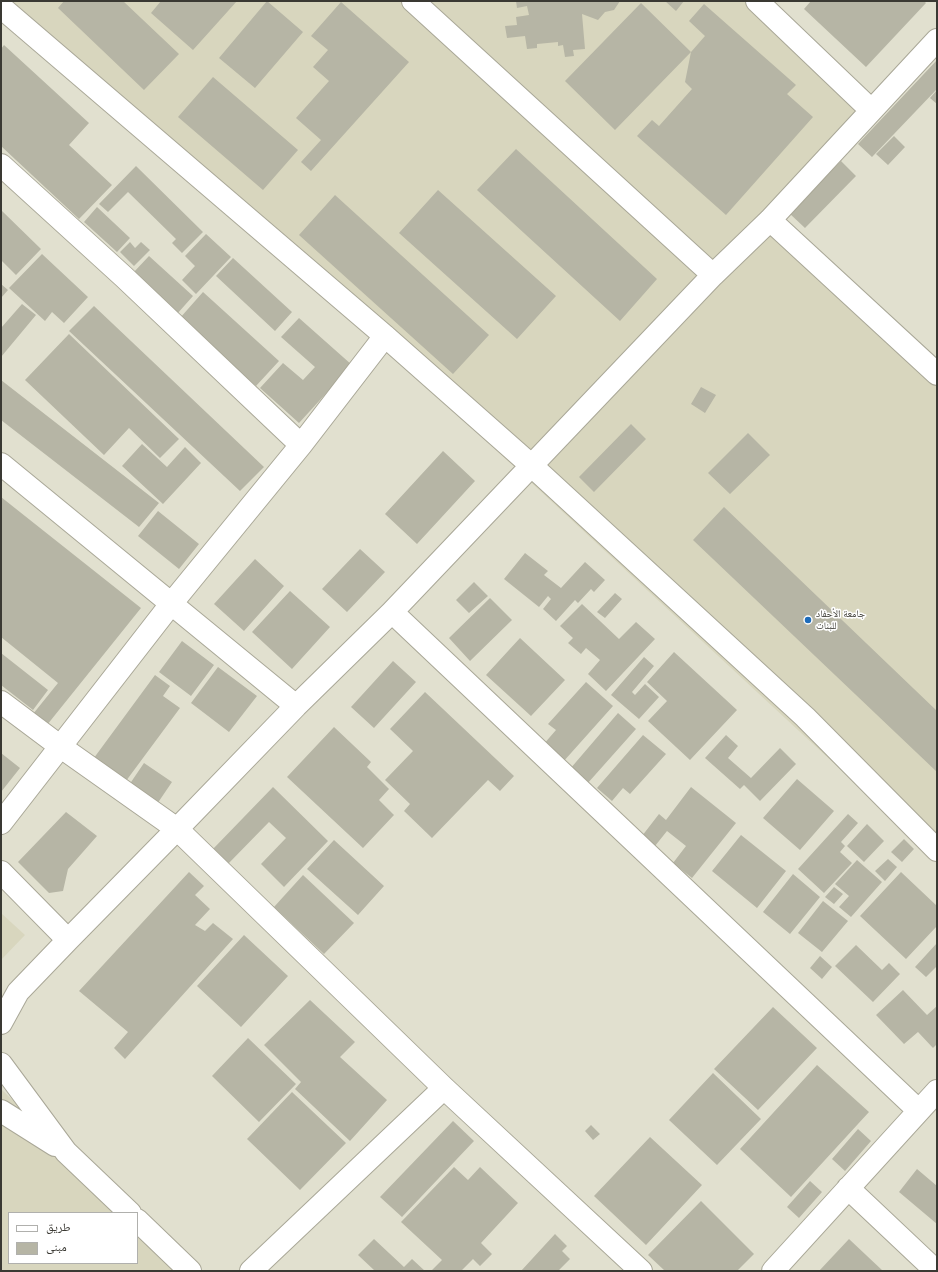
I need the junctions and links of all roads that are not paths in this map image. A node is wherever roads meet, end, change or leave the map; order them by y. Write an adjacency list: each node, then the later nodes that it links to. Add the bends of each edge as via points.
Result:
1 (413, 1): 8 (street)
2 (757, 1): 5 (street)
3 (1, 7): 9 (street)
4 (937, 40): 5 (street)
5 (871, 110): 7 (street)
6 (1, 165): 11 (street, via 124,277)
7 (770, 220): 8 (street); 10 (street)
8 (713, 275): 13 (street)
9 (385, 336): 11 (street); 13 (street)
10 (937, 374)
11 (301, 445): 14 (street)
12 (1, 464): 14 (street)
13 (532, 466): 15 (street); 21 (street, via 805,717)
14 (171, 604): 17 (street); 18 (street)
15 (392, 612): 17 (street); 29 (street)
16 (1, 702): 18 (street)
17 (296, 706): 20 (street)
18 (61, 747): 19 (street); 20 (street)
19 (1, 823)
20 (177, 829): 23 (street); 27 (street)
21 (937, 850)
22 (1, 872): 23 (street)
23 (68, 940): 24 (street)
24 (10, 998): 25 (street)
25 (1, 1023)
26 (1, 1064): 31 (street)
27 (444, 1088): 36 (street); 37 (street)
28 (937, 1091): 29 (street)
29 (918, 1110): 32 (street)
30 (1, 1111): 31 (street)
31 (66, 1152): 33 (street)
32 (848, 1188): 38 (street); 39 (street)
33 (129, 1212)
34 (138, 1221): 35 (street)
35 (190, 1271)
36 (251, 1271)
37 (641, 1271)
38 (773, 1271)
39 (936, 1271)

